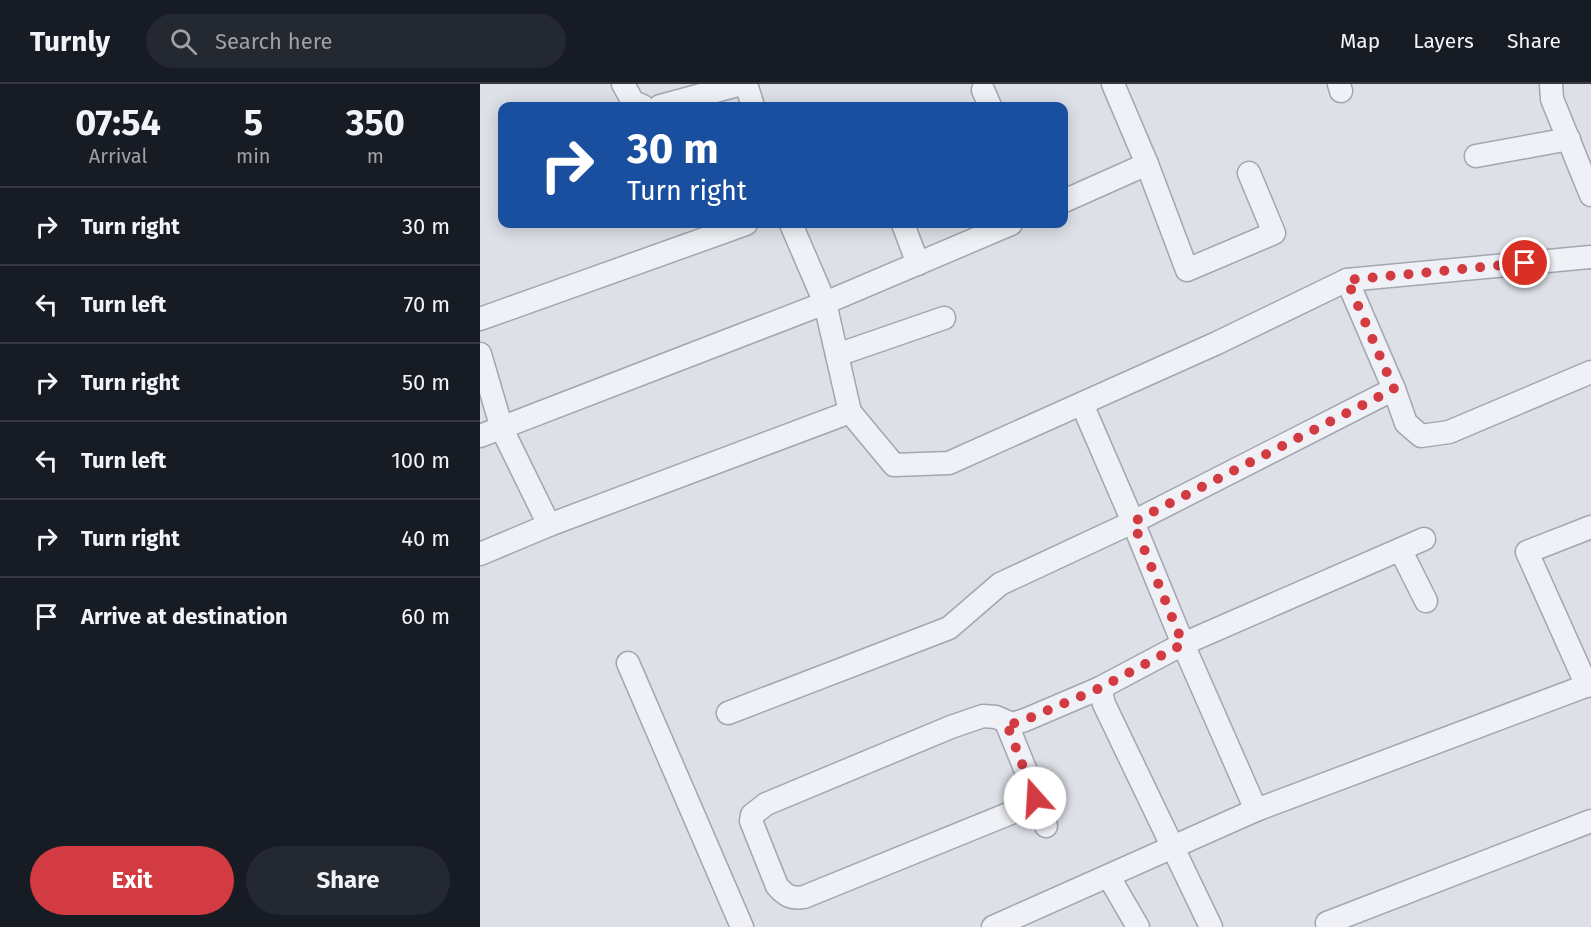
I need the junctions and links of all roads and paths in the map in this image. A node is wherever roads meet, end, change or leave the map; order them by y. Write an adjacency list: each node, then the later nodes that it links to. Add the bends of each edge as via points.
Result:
1 (623, 84): 5 (street)
2 (744, 84): 6 (street); 7 (street)
3 (1113, 84): 10 (street)
4 (1551, 84): 8 (street, via 1552,99)
5 (633, 102)
6 (675, 102)
7 (751, 102)
8 (1569, 139): 9 (street); 12 (street)
9 (1476, 156)
10 (1147, 164): 11 (street, via 1187,270 1274,233); 13 (street)
11 (1249, 173)
12 (1591, 195)
13 (1068, 199)
14 (736, 228): 23 (street)
15 (793, 228): 21 (street)
16 (904, 228): 19 (street)
17 (1002, 228): 19 (street)
18 (1591, 256): 20 (street)
19 (918, 264): 21 (street)
20 (1347, 280): 27 (street); 28 (street)
21 (825, 303): 25 (street); 30 (street)
22 (944, 318): 25 (street)
23 (480, 319)
24 (480, 354): 30 (street)
25 (837, 355): 29 (street)
26 (1591, 372): 27 (street, via 1449,432 1421,436 1406,423)
27 (1394, 389): 32 (street)
28 (1082, 404): 29 (street, via 949,463 894,465); 32 (street)
29 (850, 412): 33 (street)
30 (502, 429): 31 (street); 33 (street)
31 (480, 436)
32 (1133, 522): 39 (street); 43 (street, via 1000,584 949,628)
33 (549, 525): 37 (street)
34 (1591, 527): 41 (street, via 1527,552)
35 (1424, 539): 36 (street)
36 (1401, 550): 38 (street); 39 (street)
37 (480, 554)
38 (1426, 601)
39 (1183, 644): 42 (street); 46 (street)
40 (628, 663): 52 (street)
41 (1589, 685): 46 (street)
42 (1100, 688): 44 (street, via 1025,720); 49 (street, via 1104,705)
43 (728, 713)
44 (1006, 722): 45 (street); 45 (street, via 983,716 951,727 766,804 752,815 751,822 777,886 790,898 798,898 1023,808)
45 (1035, 798): 48 (street)
46 (1256, 810): 49 (street)
47 (1591, 821): 51 (street)
48 (1046, 826)
49 (1172, 848): 50 (street); 55 (street)
50 (1110, 877): 53 (street); 54 (street)
51 (1328, 923)
52 (742, 927)
53 (993, 927)
54 (1138, 927)
55 (1211, 927)

